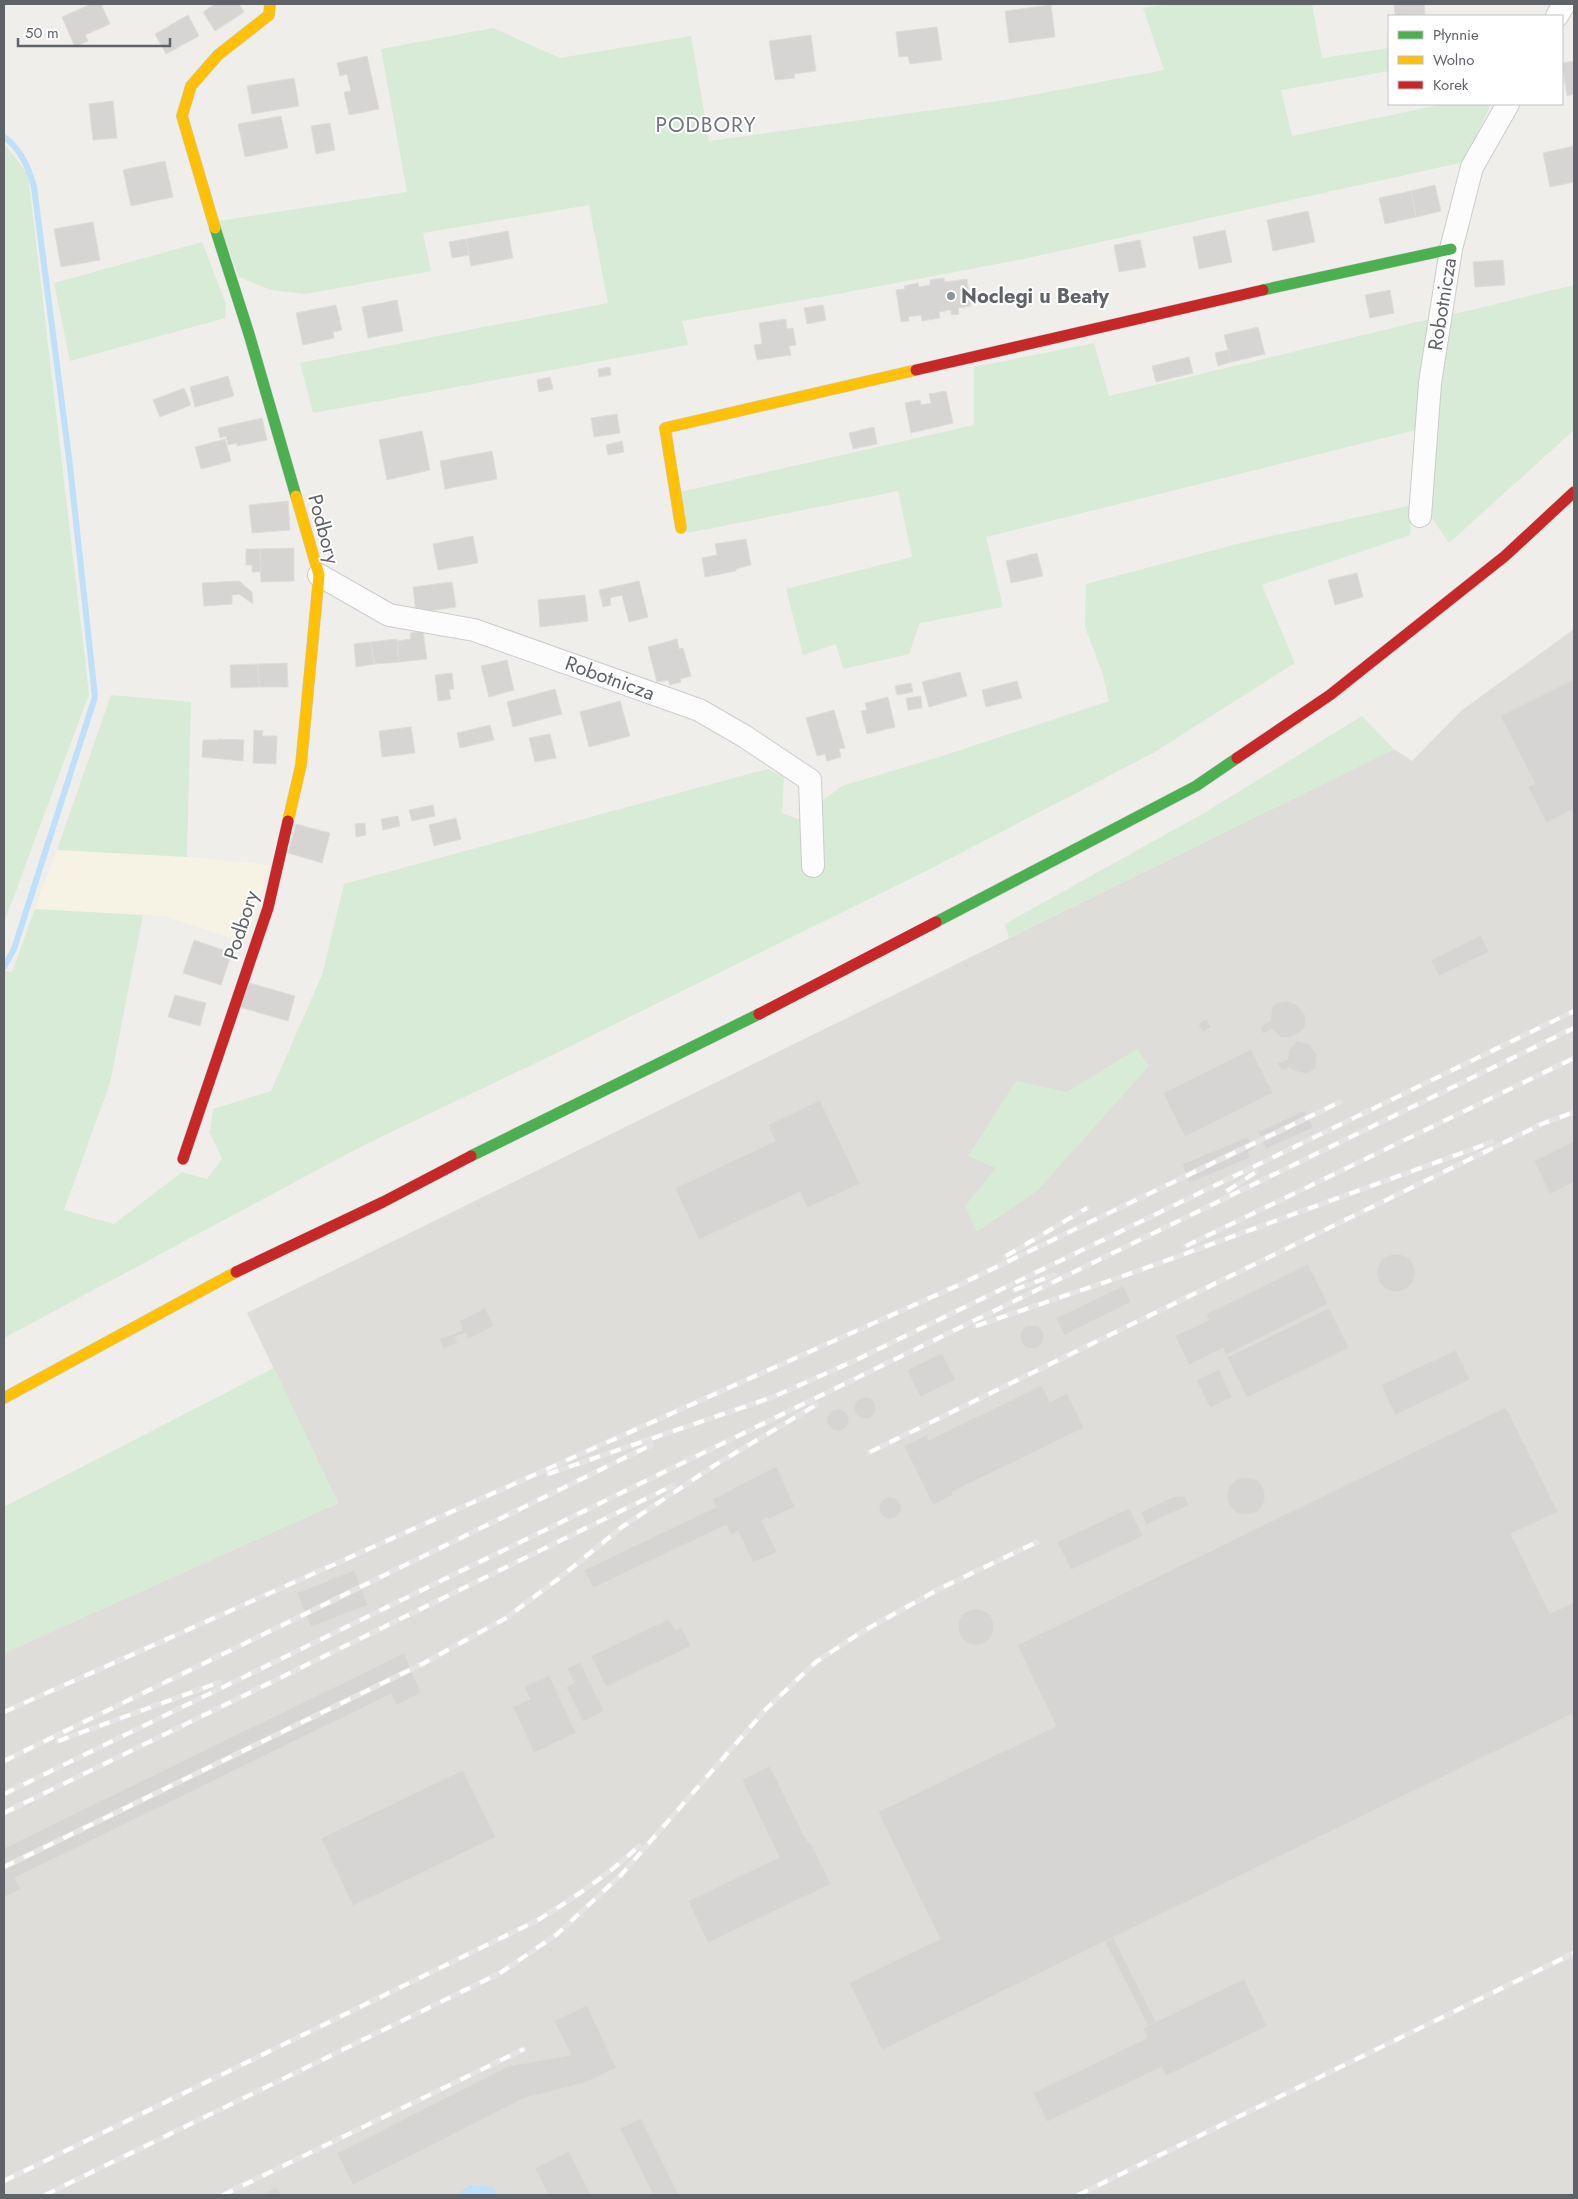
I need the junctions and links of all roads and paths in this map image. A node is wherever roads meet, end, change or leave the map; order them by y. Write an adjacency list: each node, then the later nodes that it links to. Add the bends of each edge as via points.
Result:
1 (270, 4): 9 (street, Podbory, via 269,15 218,55 191,86 182,116 250,334)
2 (1564, 4): 3 (street)
3 (1558, 15)
4 (1507, 105): 5 (street, Robotnicza, via 1472,167)
5 (1451, 249): 7 (street, Robotnicza, via 1430,383); 8 (street, via 1297,280 665,428)
6 (1574, 492): 12 (street, via 1505,556 1352,678 1196,786 729,1030 526,1128 383,1202 256,1261)
7 (1420, 516)
8 (681, 528)
9 (319, 575): 10 (street, Robotnicza, via 389,615 474,630 699,710 744,736 810,780); 11 (street, Podbory, via 301,765 270,899)
10 (813, 866)
11 (183, 1159)
12 (4, 1398)

